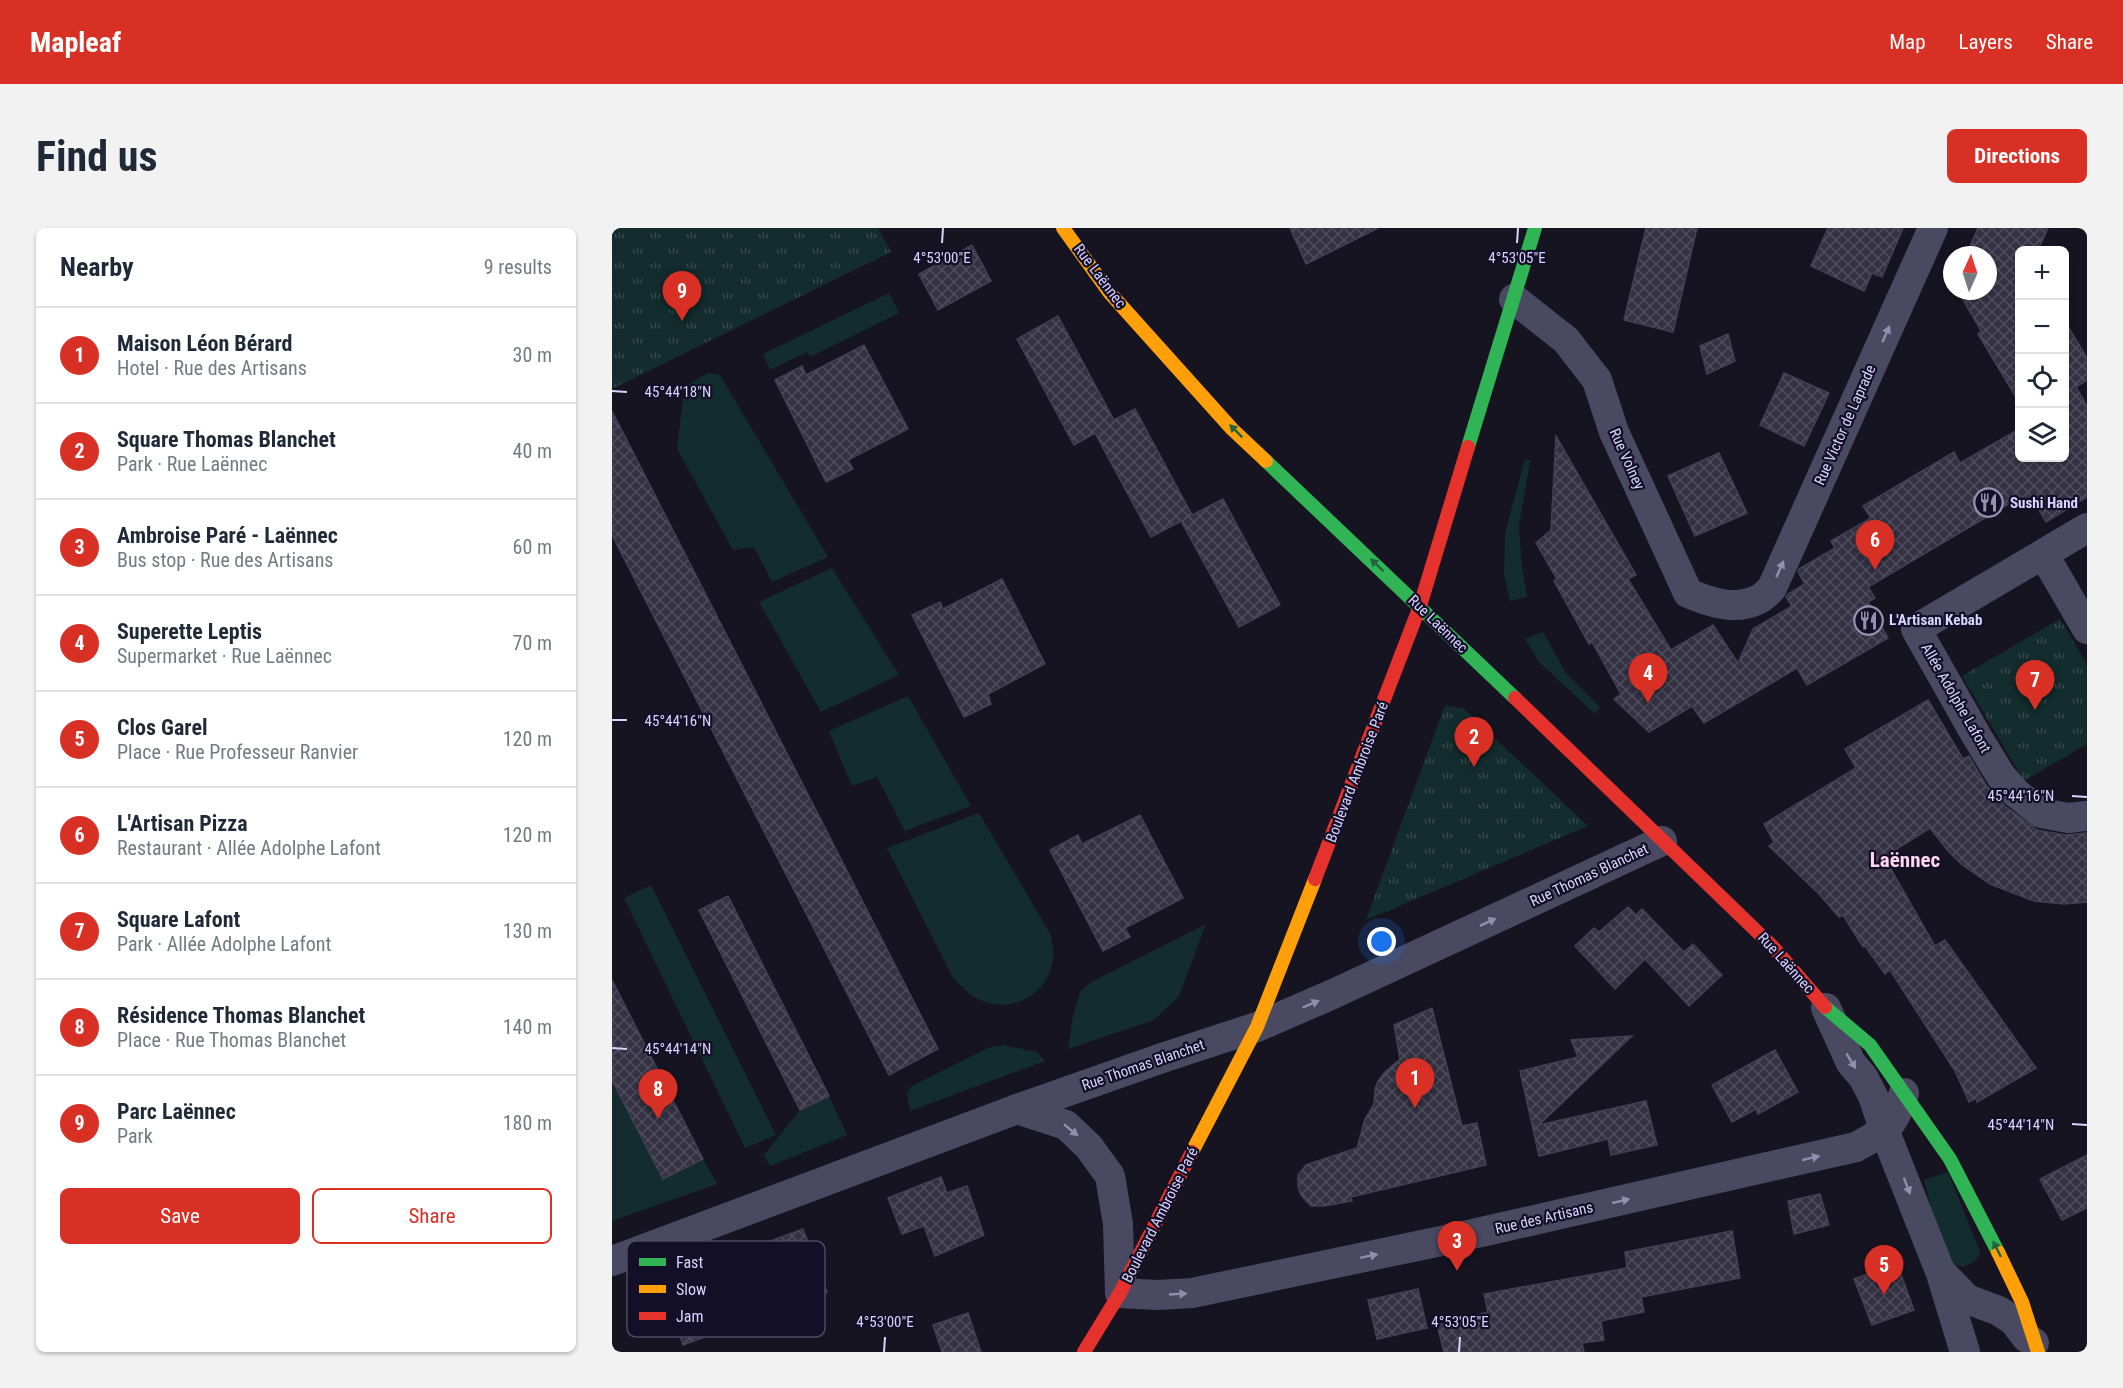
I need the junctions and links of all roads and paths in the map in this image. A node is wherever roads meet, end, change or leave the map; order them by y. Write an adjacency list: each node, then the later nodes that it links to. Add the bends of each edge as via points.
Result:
1 (1064, 228): 8 (street, Rue Laënnec, one-way to 1, via 1232,429 1109,292)
2 (1535, 228): 4 (street, Boulevard Ambroise Paré)
3 (1934, 228): 7 (street, Rue Victor de Laprade, one-way to 3, via 1758,600 1772,588)
4 (1514, 299): 7 (street, Rue Volney, via 1566,340 1597,380 1614,432 1688,593 1712,603); 8 (street, Boulevard Ambroise Paré)
5 (2087, 528): 6 (street, Allée Adolphe Lafont)
6 (2044, 555): 9 (street); 10 (street, Allée Adolphe Lafont, via 1916,629 1976,735 2016,793 2041,813 2068,818)
7 (1739, 605)
8 (1420, 606): 11 (street, Rue Laënnec); 13 (street, Boulevard Ambroise Paré)
9 (2087, 629)
10 (2087, 816)
11 (1662, 841): 12 (street, Rue Laënnec, via 1773,948); 13 (street, Rue Thomas Blanchet, one-way to 11)
12 (1826, 1008): 14 (street, Rue Laënnec, via 1870,1045); 16 (street, Rue Laënnec, one-way to 16, via 1851,1063 1873,1096)
13 (1257, 1027): 15 (street, Rue Thomas Blanchet); 21 (street, Boulevard Ambroise Paré)
14 (1904, 1093): 16 (street); 22 (street, Rue Laënnec, one-way to 14, via 1971,1195)
15 (1017, 1109): 17 (street, Rue Thomas Blanchet); 21 (street, Boulevard Ambroise Paré, one-way to 21, via 1066,1125 1089,1147 1110,1176 1118,1224)
16 (1885, 1132): 20 (street, Rue Laënnec, one-way to 20); 21 (street, Rue des Artisans, one-way to 16, via 1192,1293 1319,1267 1824,1156 1856,1147)
17 (665, 1241)
18 (627, 1255): 19 (street, Rue Thomas Blanchet)
19 (612, 1261)
20 (1940, 1271): 22 (street, Rue Laënnec, via 1967,1299); 23 (street)
21 (1120, 1293): 25 (street, Boulevard Ambroise Paré)
22 (2011, 1307): 23 (street); 24 (street, Rue Laënnec, via 2014,1321)
23 (1961, 1339)
24 (2036, 1348)
25 (1084, 1352)

